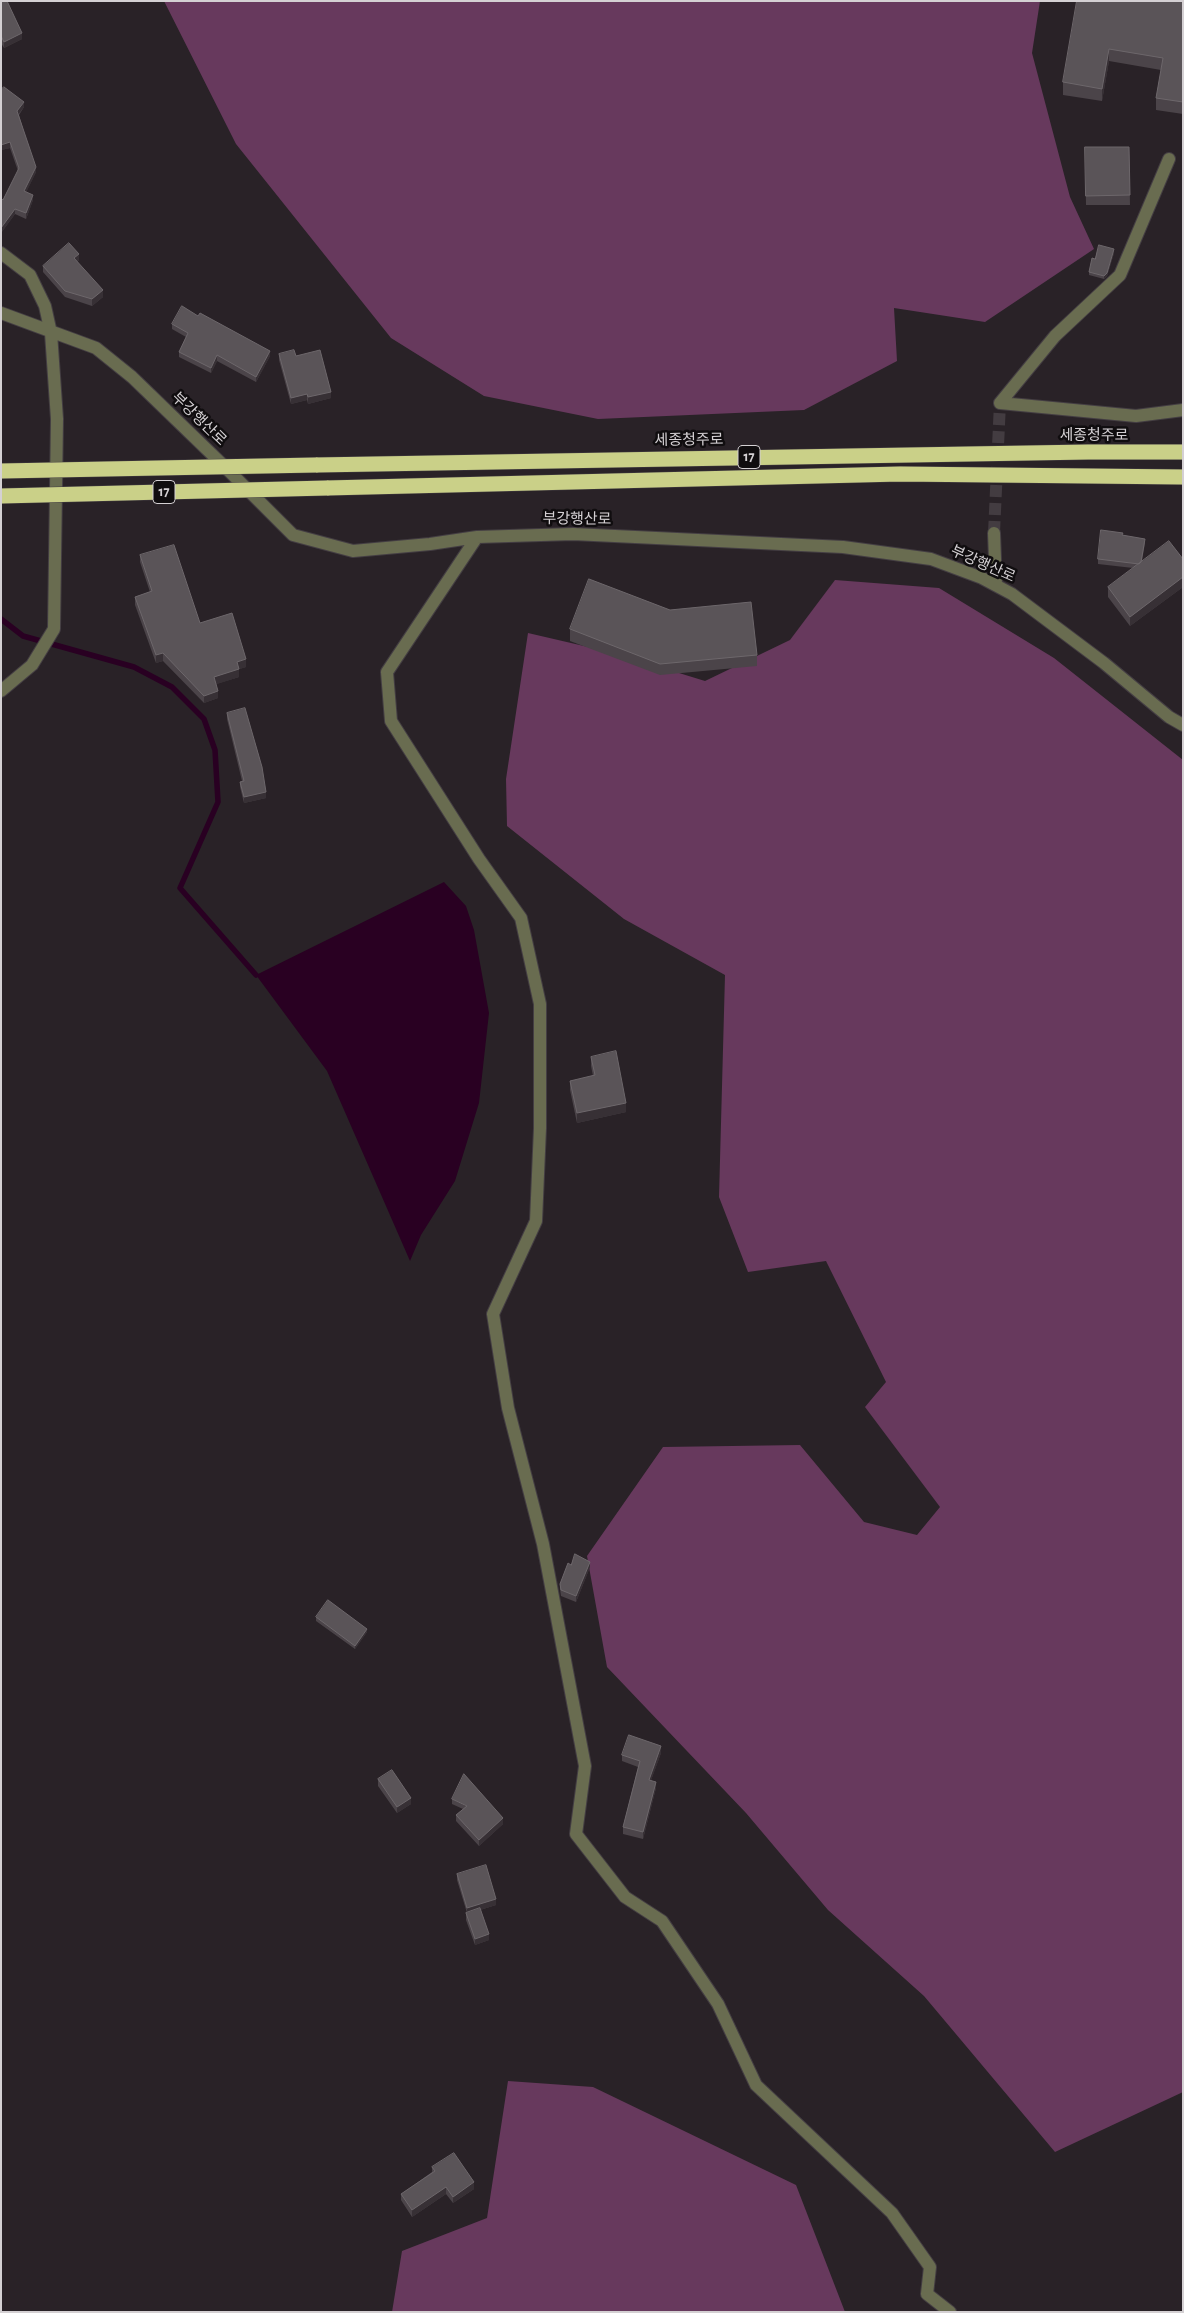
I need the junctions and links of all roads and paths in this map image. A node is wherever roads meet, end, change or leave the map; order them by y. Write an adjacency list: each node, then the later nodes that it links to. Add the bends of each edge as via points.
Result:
1 (1169, 159): 5 (street, via 1120,275 1054,336 1000,403 1136,416)
2 (1, 253): 4 (street, via 30,275 45,306)
3 (1, 313): 4 (street, 부강행산로)
4 (51, 332): 11 (street, 부강행산로, via 96,348 132,377 293,535 353,551); 13 (street, via 57,420 52,632 32,665)
5 (1183, 410)
6 (1183, 452): 7 (highway, 세종청주로 / 17, bridge)
7 (1, 471)
8 (1183, 477): 9 (highway, 17, bridge, via 900,474)
9 (1, 496)
10 (994, 533): 12 (street)
11 (476, 537): 12 (street, 부강행산로, via 573,534 843,547 932,559); 15 (street, via 387,672 391,721 479,859 521,918 540,1004 536,1221 493,1314 508,1408 543,1544 586,1766 576,1834 625,1897 662,1921 718,2004 756,2085 892,2213 930,2267 927,2294)
12 (996, 585): 14 (street, 부강행산로, via 1104,663)
13 (1, 692)
14 (1183, 726)
15 (950, 2312)

